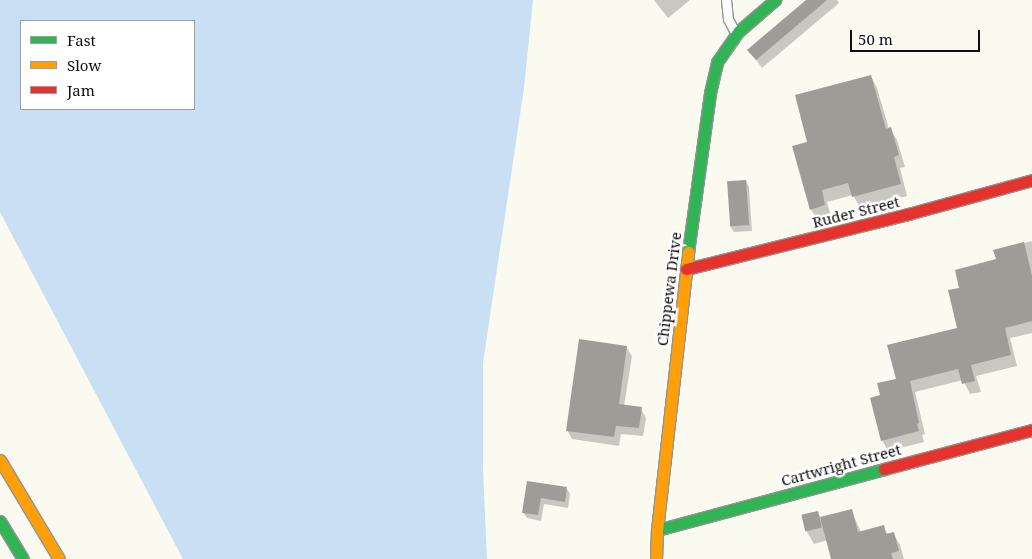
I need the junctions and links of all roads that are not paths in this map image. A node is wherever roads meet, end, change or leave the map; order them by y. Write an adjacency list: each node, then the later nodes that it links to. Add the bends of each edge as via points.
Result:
1 (726, 0): 3 (lane, via 728,19)
2 (775, 0): 3 (main road, Chippewa Drive)
3 (738, 32): 5 (main road, Chippewa Drive, via 715,69)
4 (1032, 180): 5 (main road, Ruder Street)
5 (686, 269): 9 (main road, Chippewa Drive)
6 (1032, 430): 9 (main road, Cartwright Street)
7 (0, 460): 11 (main road)
8 (0, 521): 10 (main road)
9 (657, 530): 12 (main road, Chippewa Drive)
10 (23, 559)
11 (59, 559)
12 (656, 559)

